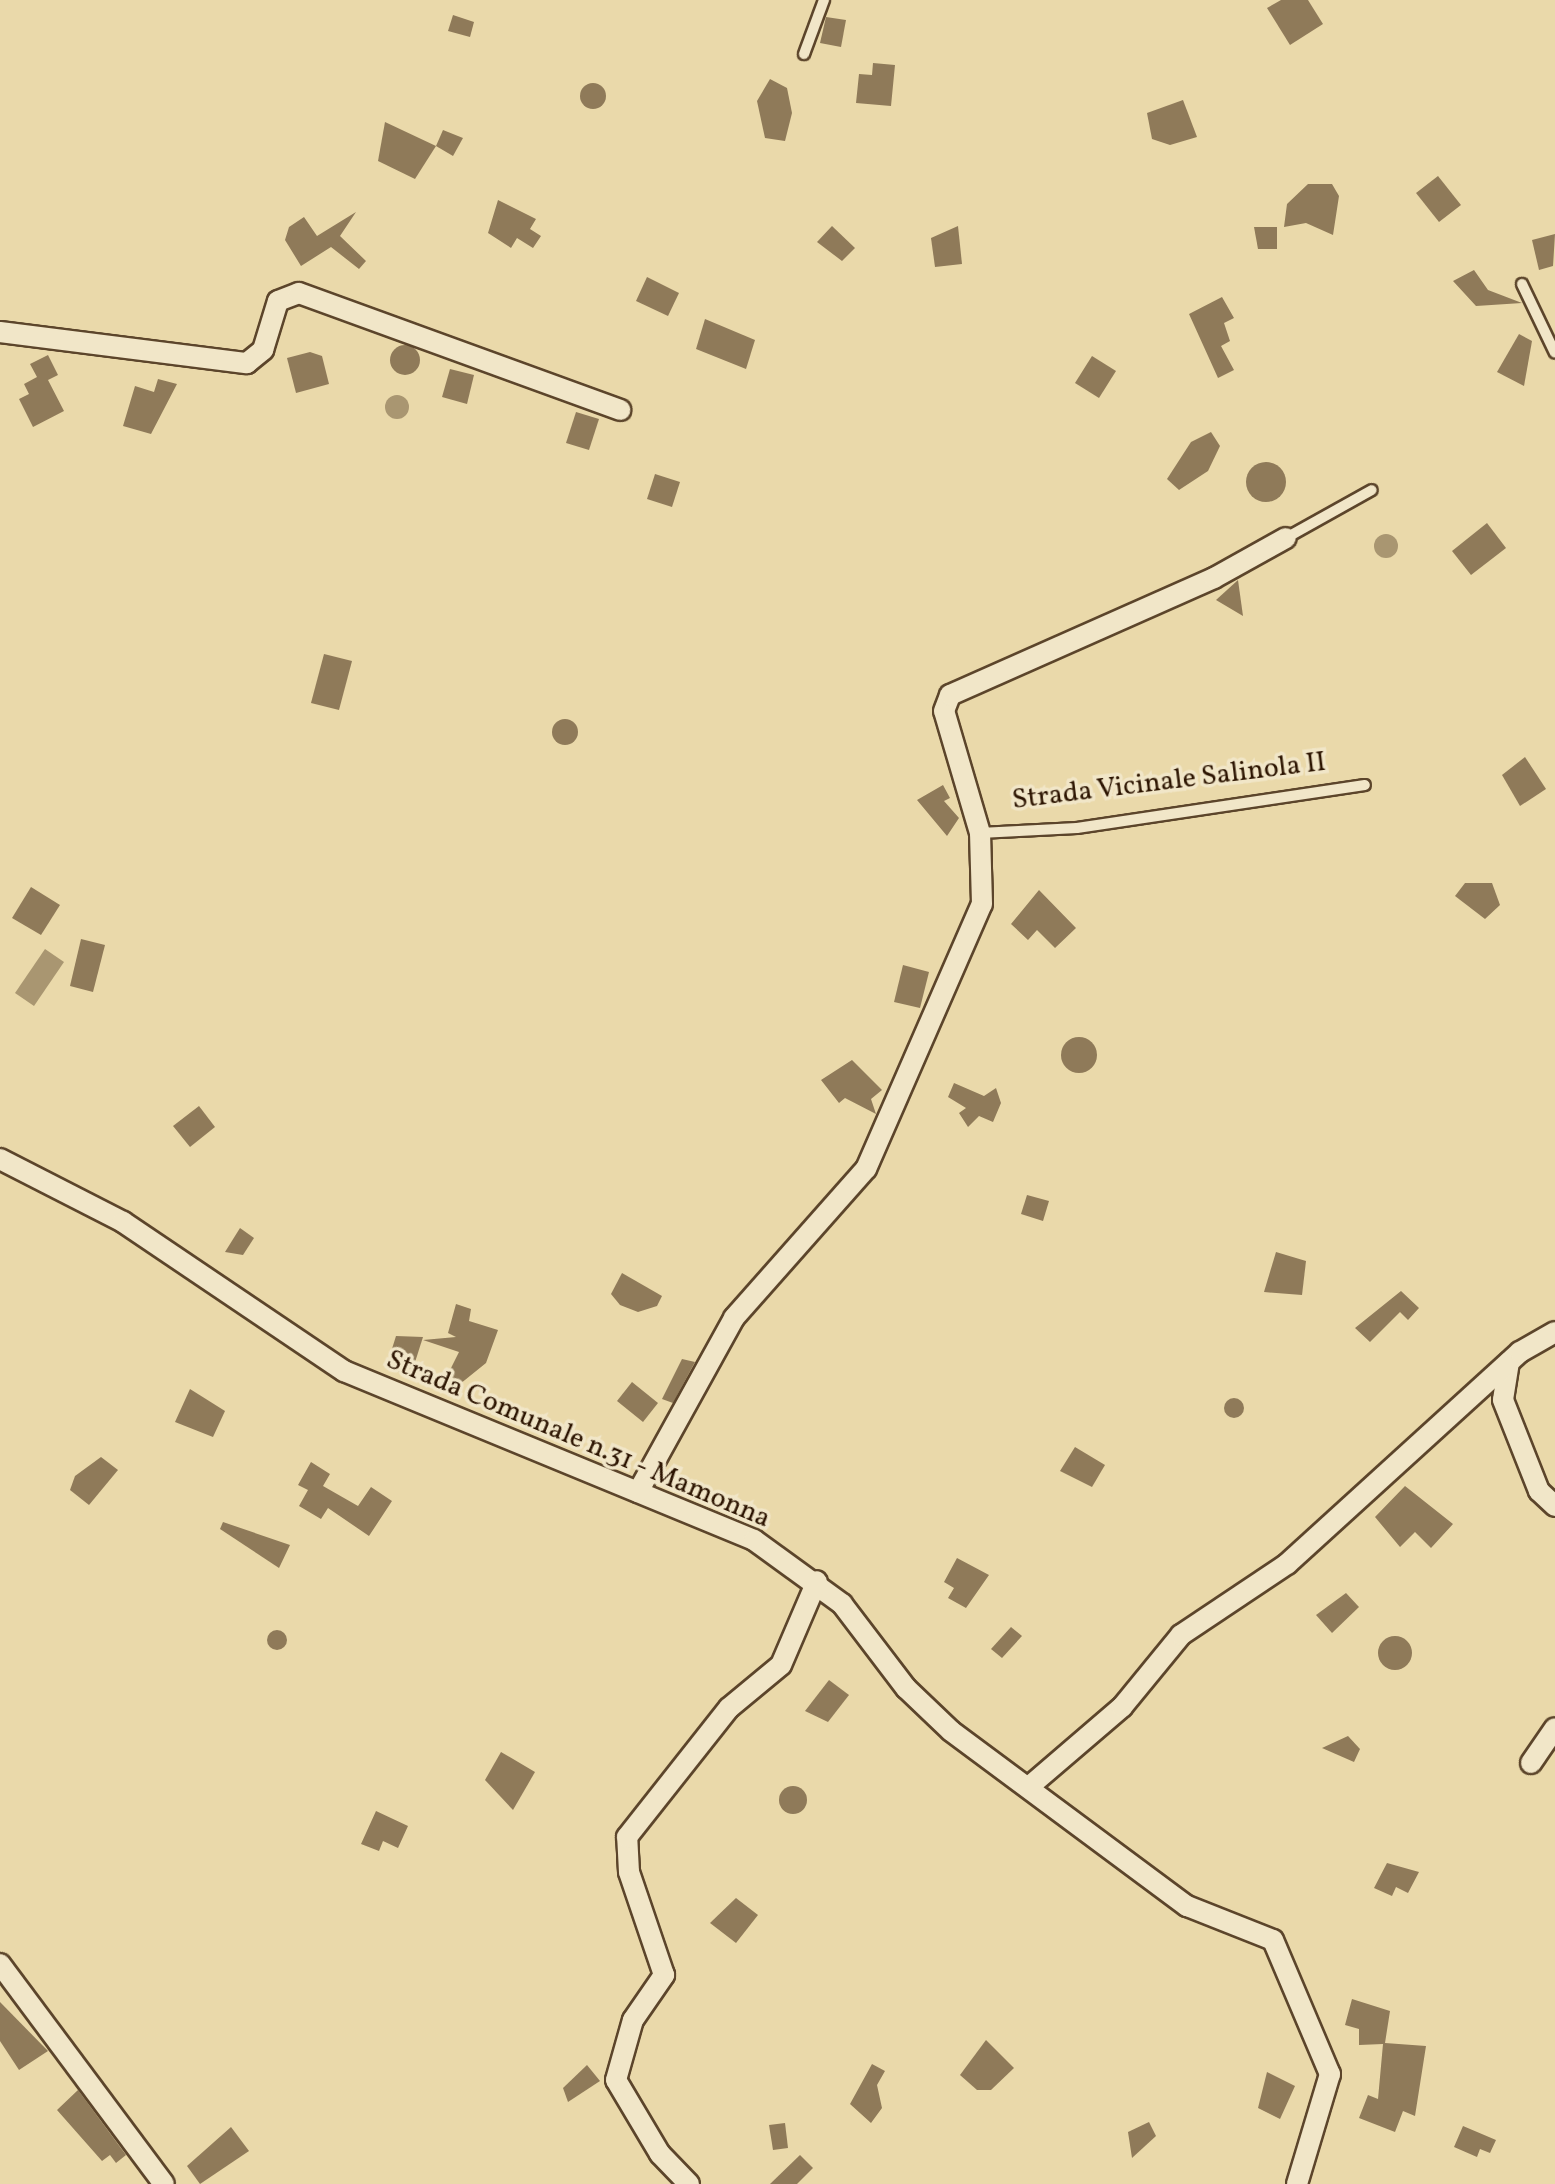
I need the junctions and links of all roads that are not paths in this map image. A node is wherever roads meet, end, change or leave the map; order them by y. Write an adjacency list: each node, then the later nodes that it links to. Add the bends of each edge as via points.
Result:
1 (824, 0): 2 (lane)
2 (804, 54)
3 (1522, 284): 5 (lane)
4 (0, 332): 6 (street, via 247,363 263,350 278,301 299,293)
5 (1555, 353)
6 (620, 410)
7 (1372, 490): 8 (lane, Strada Vicinale Salinola II)
8 (1286, 538): 10 (street, Strada Vicinale Salinola II, via 1214,578 950,695 944,711)
9 (1365, 785): 10 (lane, Strada Vicinale Salinola II, via 1077,828)
10 (980, 833): 14 (street, Strada Vicinale Salinola II, via 982,904 866,1169 734,1318)
11 (0, 1159): 14 (street, Strada Comunale n.31 - Mamonna, via 123,1222 344,1371)
12 (1555, 1332): 13 (street)
13 (1509, 1362): 15 (street, via 1503,1400 1539,1491); 19 (street, via 1287,1564 1181,1635 1122,1707)
14 (638, 1492): 16 (street, Strada Comunale n.31 - Mamonna, via 754,1540)
15 (1555, 1506)
16 (817, 1581): 19 (street, Strada Comunale n.31 - Mamonna, via 906,1688 951,1731); 22 (street, via 781,1665 729,1708 627,1837 629,1872 664,1975 633,2020 616,2080 660,2154)
17 (1555, 1728): 18 (street)
18 (1531, 1763)
19 (1031, 1785): 23 (street, Strada Comunale n.31 - Mamonna, via 1187,1906 1273,1940 1330,2074)
20 (0, 1964): 21 (street)
21 (164, 2184)
22 (689, 2184)
23 (1297, 2184)

